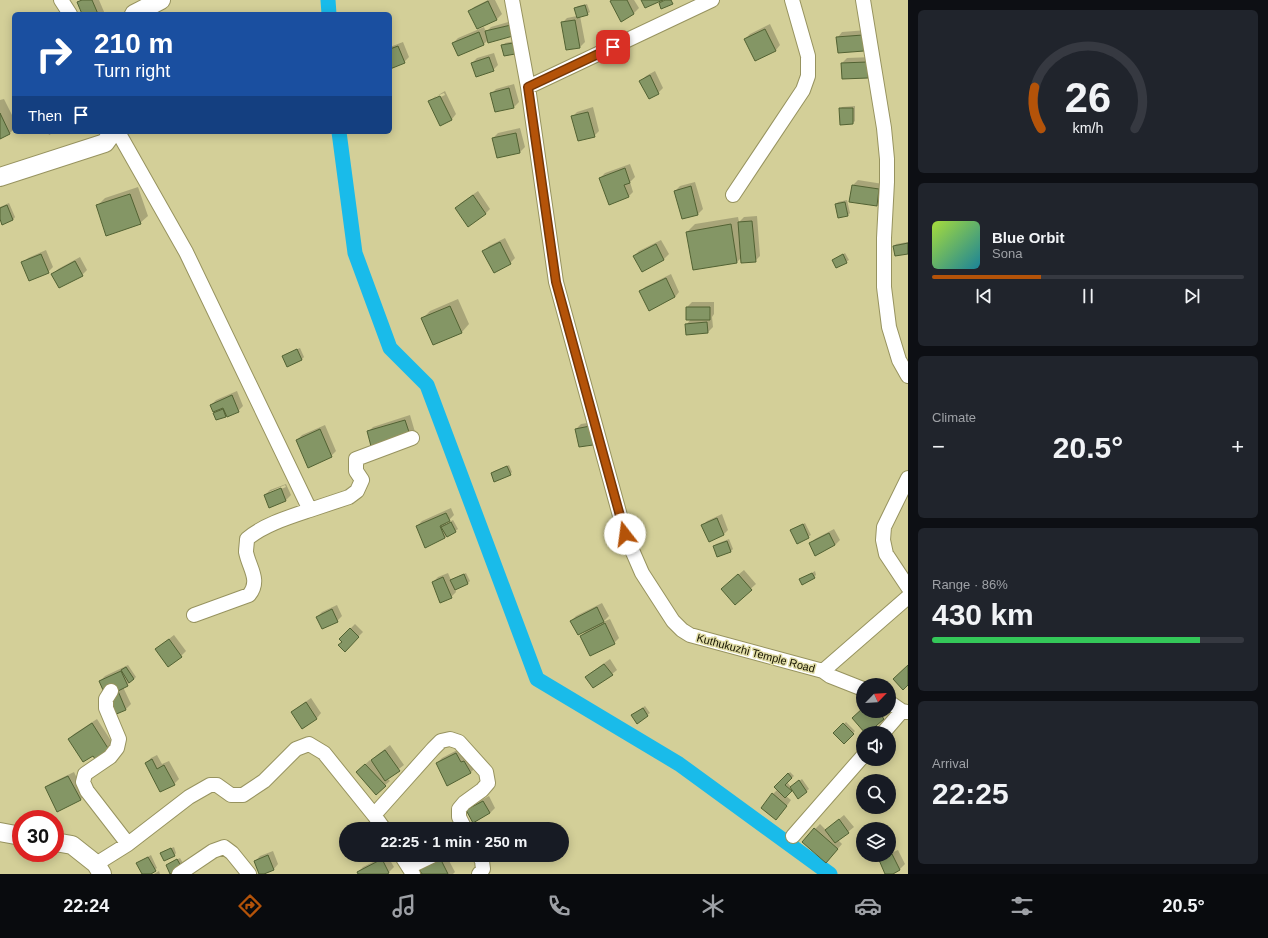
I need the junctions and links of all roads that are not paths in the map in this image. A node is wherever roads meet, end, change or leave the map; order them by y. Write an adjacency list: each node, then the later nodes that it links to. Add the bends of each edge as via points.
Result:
1 (61, 0): 7 (street)
2 (161, 0): 8 (main road)
3 (512, 0): 9 (street, Kuthukuzhi Temple Road)
4 (712, 0): 9 (street)
5 (792, 0): 13 (street, via 808,56 808,76 803,90)
6 (863, 0): 14 (street, via 888,159 884,287 889,327 899,360)
7 (69, 12)
8 (138, 12)
9 (528, 87): 21 (street, Kuthukuzhi Temple Road, via 556,282 625,534 642,573 673,622 682,630 698,638)
10 (112, 134): 12 (main road, via 105,143)
11 (119, 134): 17 (street, via 186,252)
12 (0, 177)
13 (733, 195)
14 (908, 376)
15 (412, 438): 17 (street, via 356,460 356,471 362,480 357,491 349,497)
16 (908, 478): 18 (street, via 884,527 882,540 886,554)
17 (310, 510): 20 (street, via 285,519 247,539 246,551 255,578 254,589 249,595)
18 (908, 587)
19 (908, 597): 21 (street)
20 (194, 615)
21 (823, 671): 22 (street, Kuthukuzhi Temple Road)
22 (856, 686)
23 (111, 691): 35 (street, via 106,699 106,708 119,739 117,748 110,757 85,774 83,782 86,791)
24 (896, 706): 25 (street)
25 (905, 711): 26 (street)
26 (890, 726)
27 (856, 764): 33 (street)
28 (374, 815): 29 (street); 30 (street, via 441,741 450,739 459,742 486,772 488,783 459,809); 35 (street, via 324,753 309,744 296,749 264,781 243,795 231,795 217,785 210,785 189,796)
29 (379, 822)
30 (462, 822)
31 (0, 832): 32 (main road)
32 (12, 834)
33 (793, 836)
34 (64, 844): 38 (main road, via 72,845)
35 (128, 844): 38 (street)
36 (423, 862): 39 (street)
37 (482, 862): 42 (street, via 483,869)
38 (99, 869)
39 (411, 870)
40 (179, 874): 41 (street, via 213,851 224,848 232,853)
41 (249, 874)
42 (479, 874)

